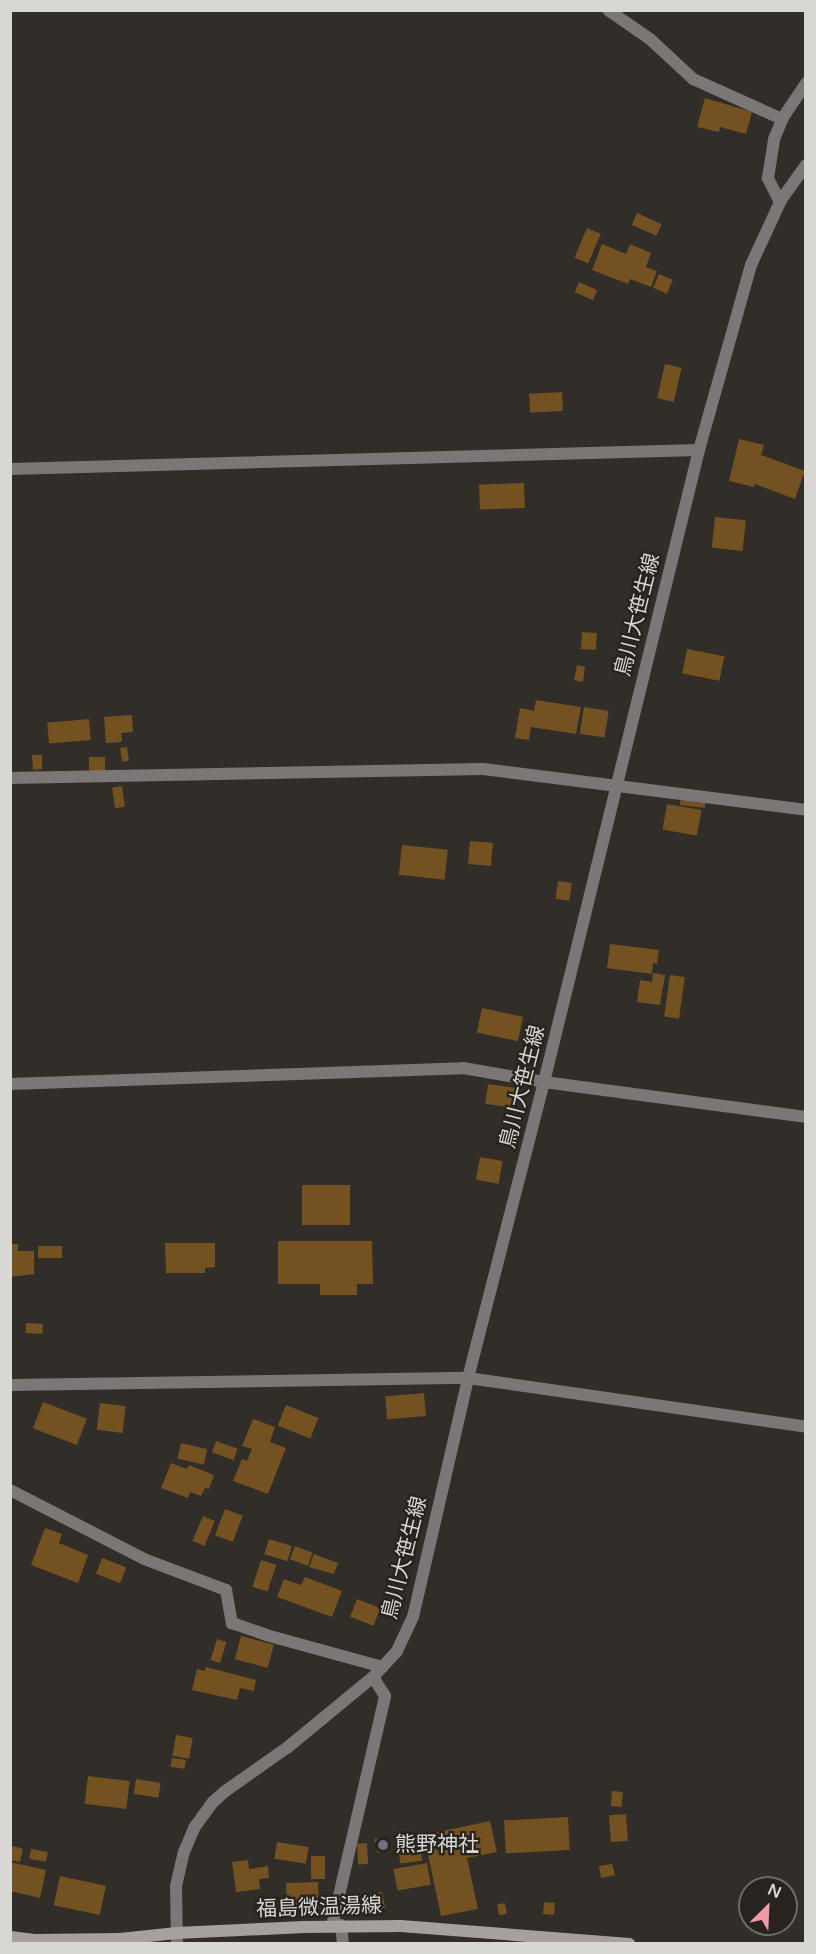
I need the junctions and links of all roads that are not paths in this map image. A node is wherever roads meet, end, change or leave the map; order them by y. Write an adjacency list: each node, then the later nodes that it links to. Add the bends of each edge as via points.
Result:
1 (608, 10): 3 (street, via 650,39 693,79)
2 (806, 83): 3 (street)
3 (782, 119): 5 (street, via 774,139 768,178)
4 (806, 165): 5 (street, 鳥川大笹生線)
5 (780, 202): 6 (street, 鳥川大笹生線, via 751,265)
6 (699, 450): 7 (street); 9 (street, 鳥川大笹生線)
7 (10, 469)
8 (10, 778): 9 (street, via 483,769)
9 (617, 784): 10 (street); 11 (street, 鳥川大笹生線)
10 (806, 810)
11 (544, 1082): 12 (street, via 463,1068); 13 (street); 14 (street, 鳥川大笹生線)
12 (10, 1084)
13 (806, 1116)
14 (468, 1378): 15 (street); 16 (street); 18 (street, 鳥川大笹生線, via 413,1617 397,1651)
15 (10, 1385)
16 (806, 1427)
17 (10, 1490): 18 (street, via 144,1559 226,1590 232,1623)
18 (383, 1667): 19 (street, 鳥川大笹生線)
19 (373, 1677): 20 (street, via 385,1696); 22 (street, 鳥川大笹生線, via 213,1802 194,1828 184,1852 176,1886)
20 (337, 1926): 22 (main road, 福島微温湯線); 24 (street); 25 (main road, 福島微温湯線, via 401,1926)
21 (10, 1937): 23 (main road, 福島微温湯線)
22 (177, 1938): 23 (main road, 福島微温湯線)
23 (43, 1942)
24 (343, 1944)
25 (629, 1944)

